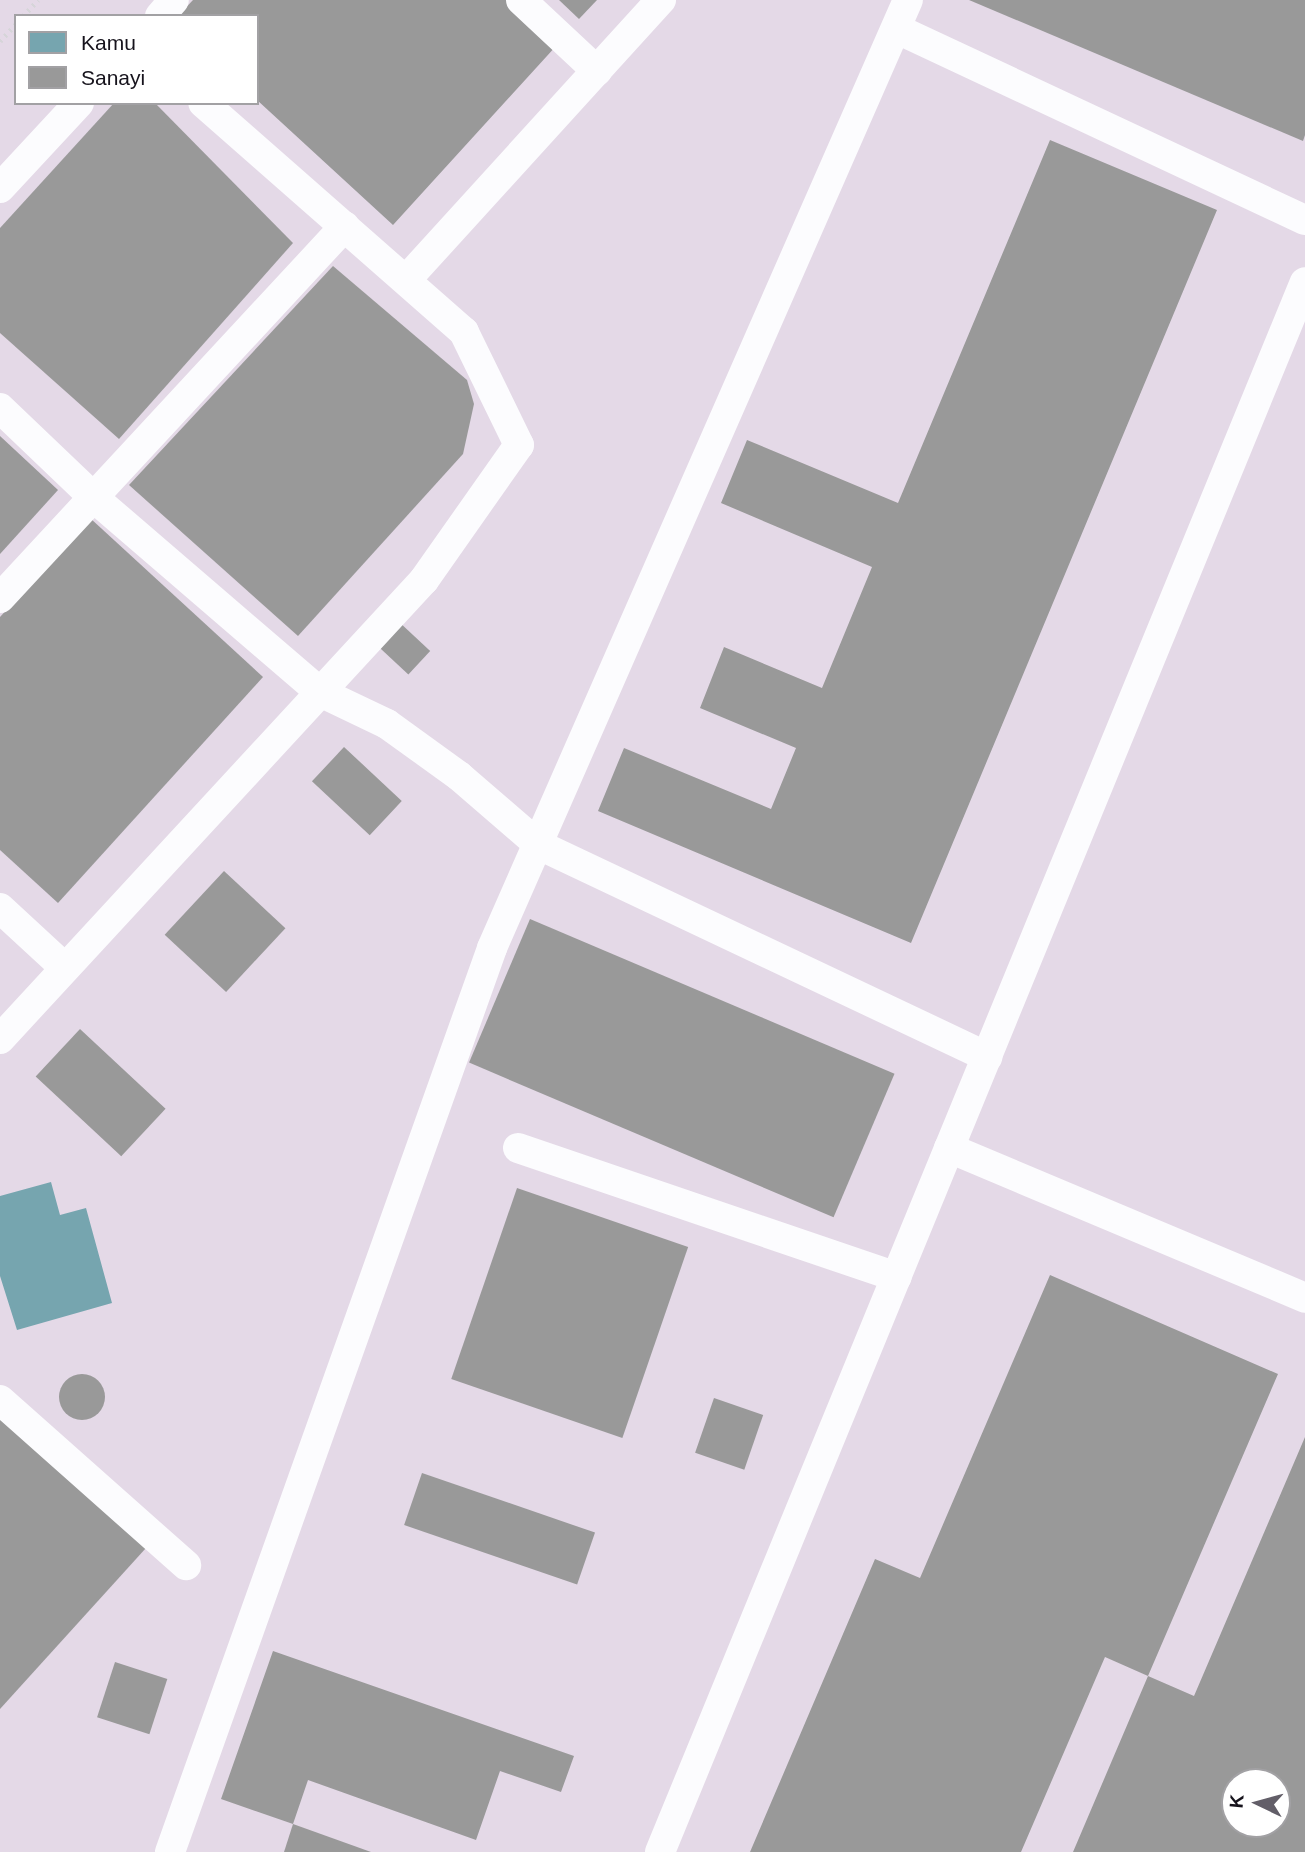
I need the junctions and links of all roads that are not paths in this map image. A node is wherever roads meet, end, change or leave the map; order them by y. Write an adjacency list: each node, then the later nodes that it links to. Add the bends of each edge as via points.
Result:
1 (174, 0): 5 (street)
2 (521, 0): 7 (street)
3 (661, 0): 7 (street)
4 (908, 0): 6 (street)
5 (162, 14)
6 (897, 29): 11 (street); 19 (street)
7 (597, 71): 13 (street)
8 (77, 105): 10 (street)
9 (205, 105): 12 (street)
10 (0, 188)
11 (1305, 220)
12 (345, 226): 13 (street); 16 (street)
13 (406, 280): 18 (street, via 464,332 519,445 424,579)
14 (1305, 282): 23 (street)
15 (0, 408): 16 (street)
16 (93, 497): 17 (street); 18 (street)
17 (0, 598)
18 (320, 692): 19 (street, via 387,724 459,776); 21 (street)
19 (539, 845): 23 (street); 30 (street, via 492,948)
20 (0, 908): 21 (street)
21 (65, 968): 22 (street)
22 (0, 1039)
23 (987, 1057): 25 (street)
24 (518, 1148): 26 (street)
25 (949, 1148): 26 (street); 27 (street)
26 (897, 1277): 31 (street)
27 (1305, 1298)
28 (0, 1400): 29 (street)
29 (186, 1565)
30 (170, 1852)
31 (660, 1852)

